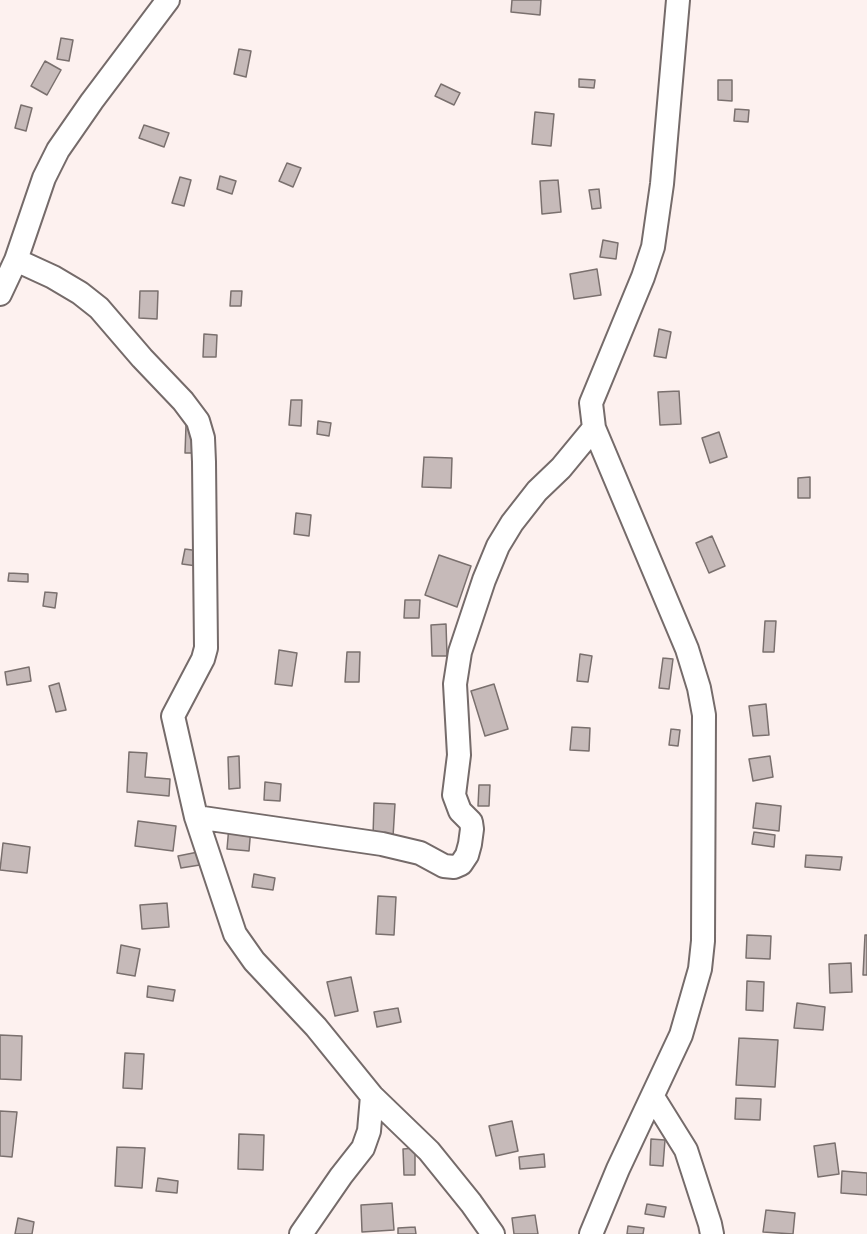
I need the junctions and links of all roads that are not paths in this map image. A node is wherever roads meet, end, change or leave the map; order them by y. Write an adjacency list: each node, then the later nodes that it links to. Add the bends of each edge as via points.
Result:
1 (168, 0): 3 (street, via 58,150 44,178)
2 (678, 0): 5 (street, via 653,247 591,403)
3 (16, 260): 4 (street); 6 (street, via 71,288 99,308 198,421 204,462 206,648 173,716)
4 (0, 294)
5 (594, 428): 6 (street, via 537,491 498,546 460,652 455,684 459,755 454,795 472,829 467,855 458,866 444,867 420,853 382,844); 8 (street, via 687,649 704,715 700,969 681,1035)
6 (196, 817): 7 (street, via 235,934)
7 (372, 1096): 9 (street, via 369,1131 363,1148); 10 (street, via 429,1151)
8 (653, 1097): 11 (street); 12 (street, via 686,1150)
9 (301, 1234)
10 (493, 1234)
11 (591, 1234)
12 (712, 1234)

